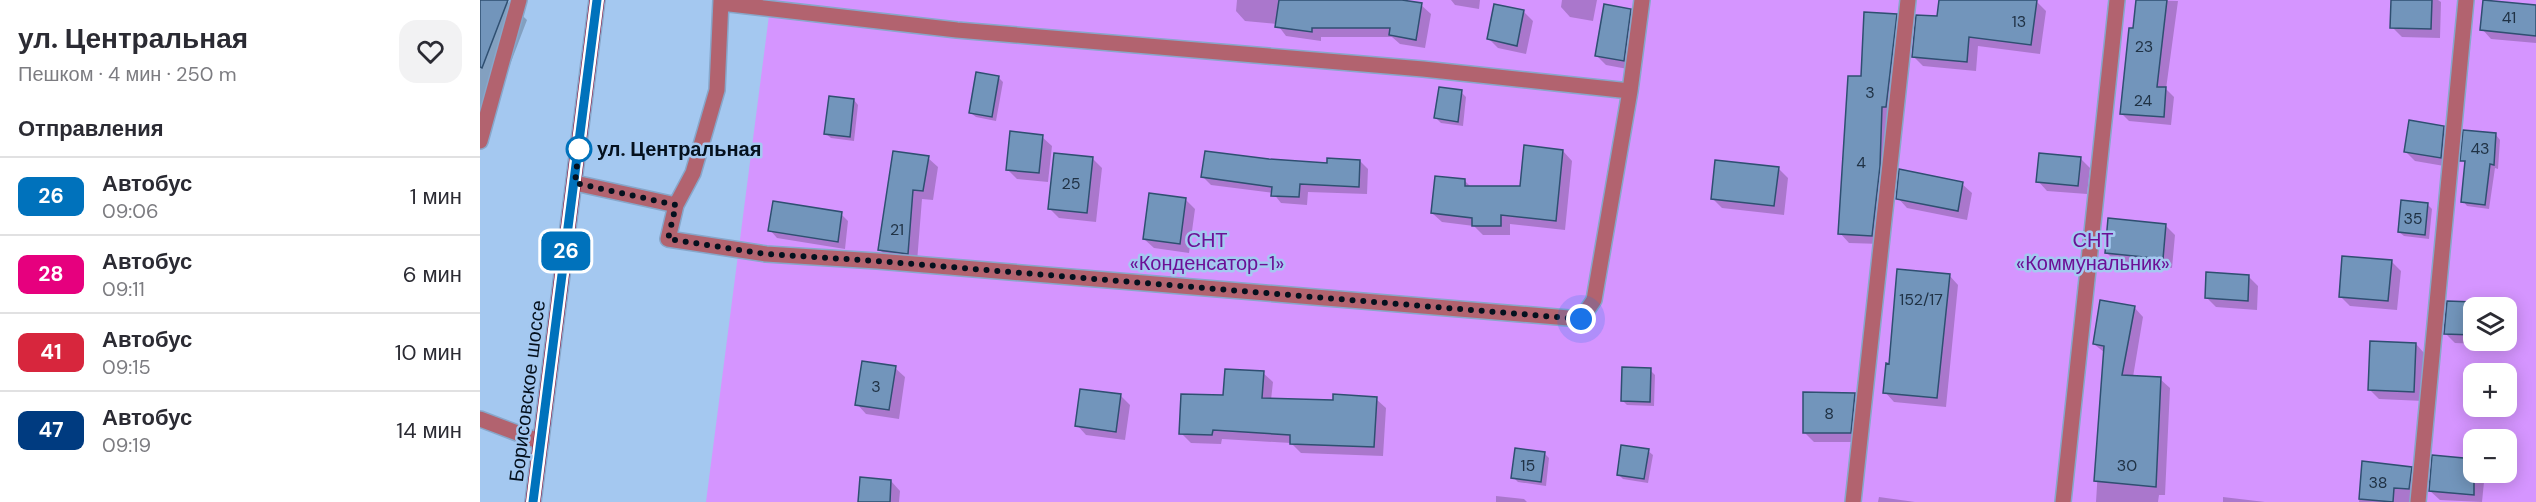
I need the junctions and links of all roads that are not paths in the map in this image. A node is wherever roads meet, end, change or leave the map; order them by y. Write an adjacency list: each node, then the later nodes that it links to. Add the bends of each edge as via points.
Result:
1 (519, 0): 9 (street)
2 (597, 0): 10 (main road, Борисовское шоссе)
3 (1642, 0): 8 (street)
4 (1908, 0): 15 (street)
5 (2117, 0): 16 (street)
6 (2466, 0): 17 (street)
7 (721, 1): 8 (street, via 957,30 1423,69); 11 (street, via 717,90 693,172)
8 (1630, 91): 11 (street, via 1594,300 1581,319 766,254 668,239)
9 (480, 141)
10 (575, 183): 11 (street); 13 (main road, Борисовское шоссе)
11 (676, 205)
12 (480, 419): 13 (street)
13 (541, 442): 14 (main road, Борисовское шоссе)
14 (533, 502)
15 (1853, 502)
16 (2064, 502)
17 (2418, 502)

